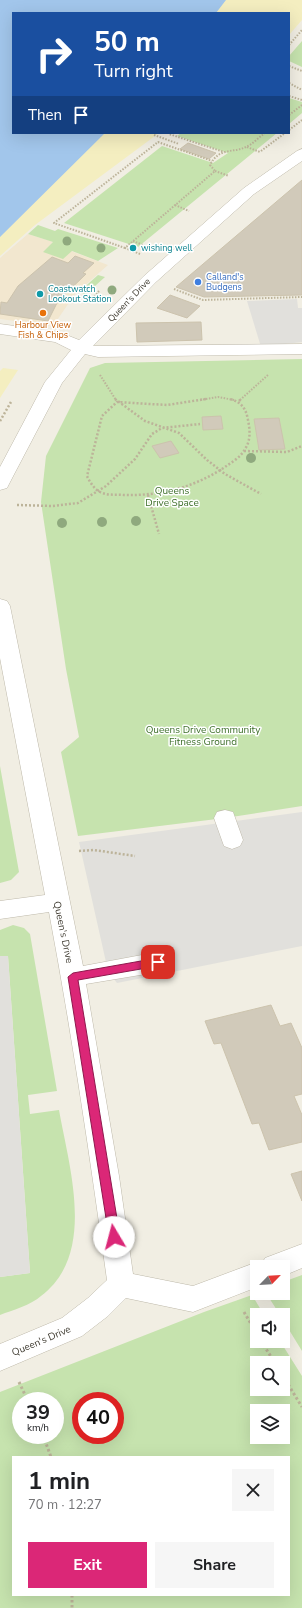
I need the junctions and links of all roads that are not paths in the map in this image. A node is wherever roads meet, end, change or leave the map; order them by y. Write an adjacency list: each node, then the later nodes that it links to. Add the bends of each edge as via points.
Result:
1 (302, 154): 3 (street, Queen's Drive, via 249,191 150,279)
2 (0, 329): 3 (street, via 59,337)
3 (81, 348): 4 (street, via 98,352); 5 (street, Queen's Drive, via 54,382)
4 (302, 349)
5 (0, 484)
6 (0, 606): 9 (street, Queen's Drive)
7 (225, 818): 8 (street)
8 (232, 840)
9 (58, 902): 10 (street); 12 (street, Queen's Drive)
10 (0, 910)
11 (158, 962): 12 (street)
12 (73, 977): 16 (street, Queen's Drive)
13 (302, 1256): 14 (street)
14 (290, 1261)
15 (250, 1277): 16 (street, via 193,1299)
16 (121, 1284): 17 (street, Queen's Drive, via 72,1328)
17 (0, 1358)

